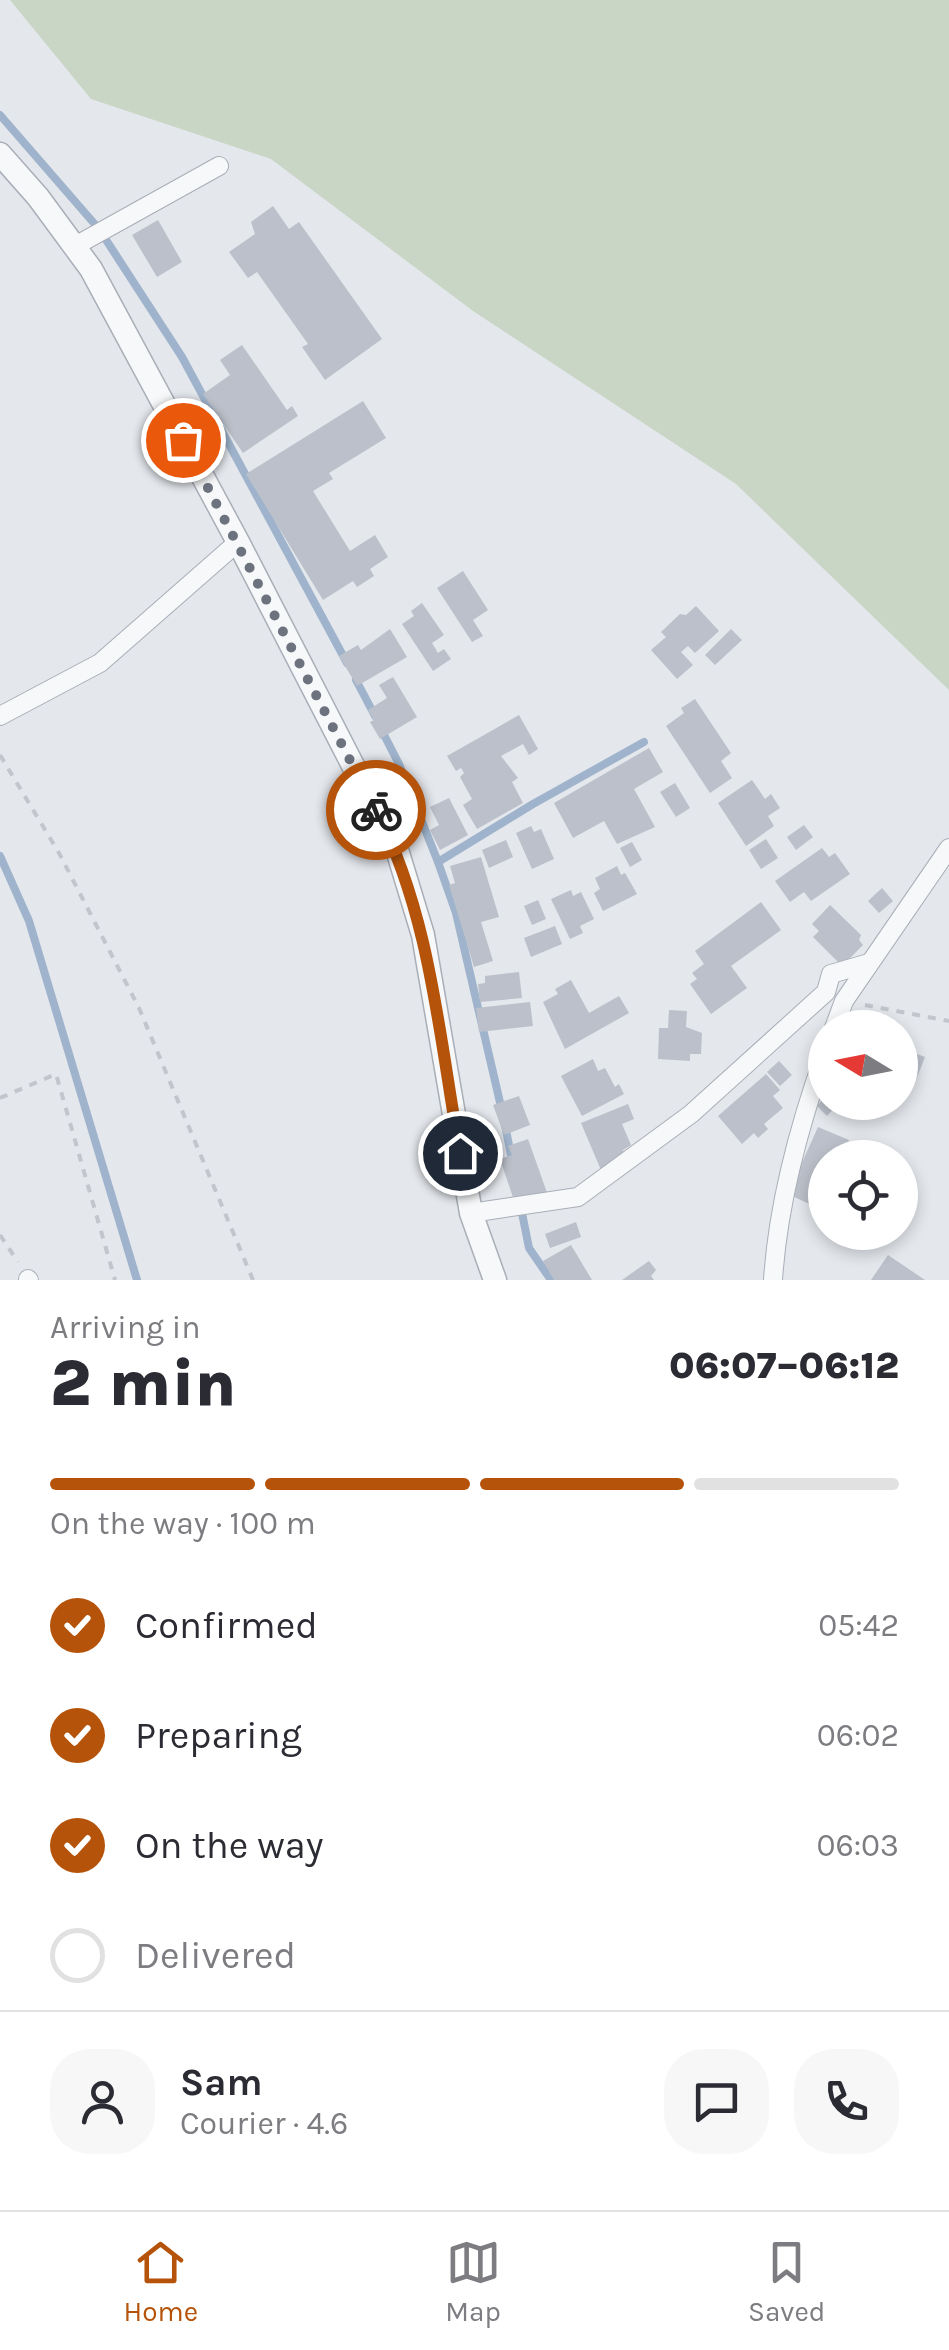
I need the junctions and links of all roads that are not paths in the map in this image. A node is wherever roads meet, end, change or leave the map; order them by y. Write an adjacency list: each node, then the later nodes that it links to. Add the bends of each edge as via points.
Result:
1 (0, 154): 3 (street)
2 (219, 166): 3 (street)
3 (79, 244): 4 (street)
4 (238, 542): 5 (street, via 100,663); 10 (street, via 398,853 423,935)
5 (0, 716)
6 (949, 848): 7 (street)
7 (870, 964): 8 (street); 10 (street, via 830,974 826,992 691,1114 578,1198)
8 (840, 1010)
9 (808, 1100): 12 (street)
10 (471, 1213): 11 (street)
11 (487, 1278)
12 (773, 1280)

